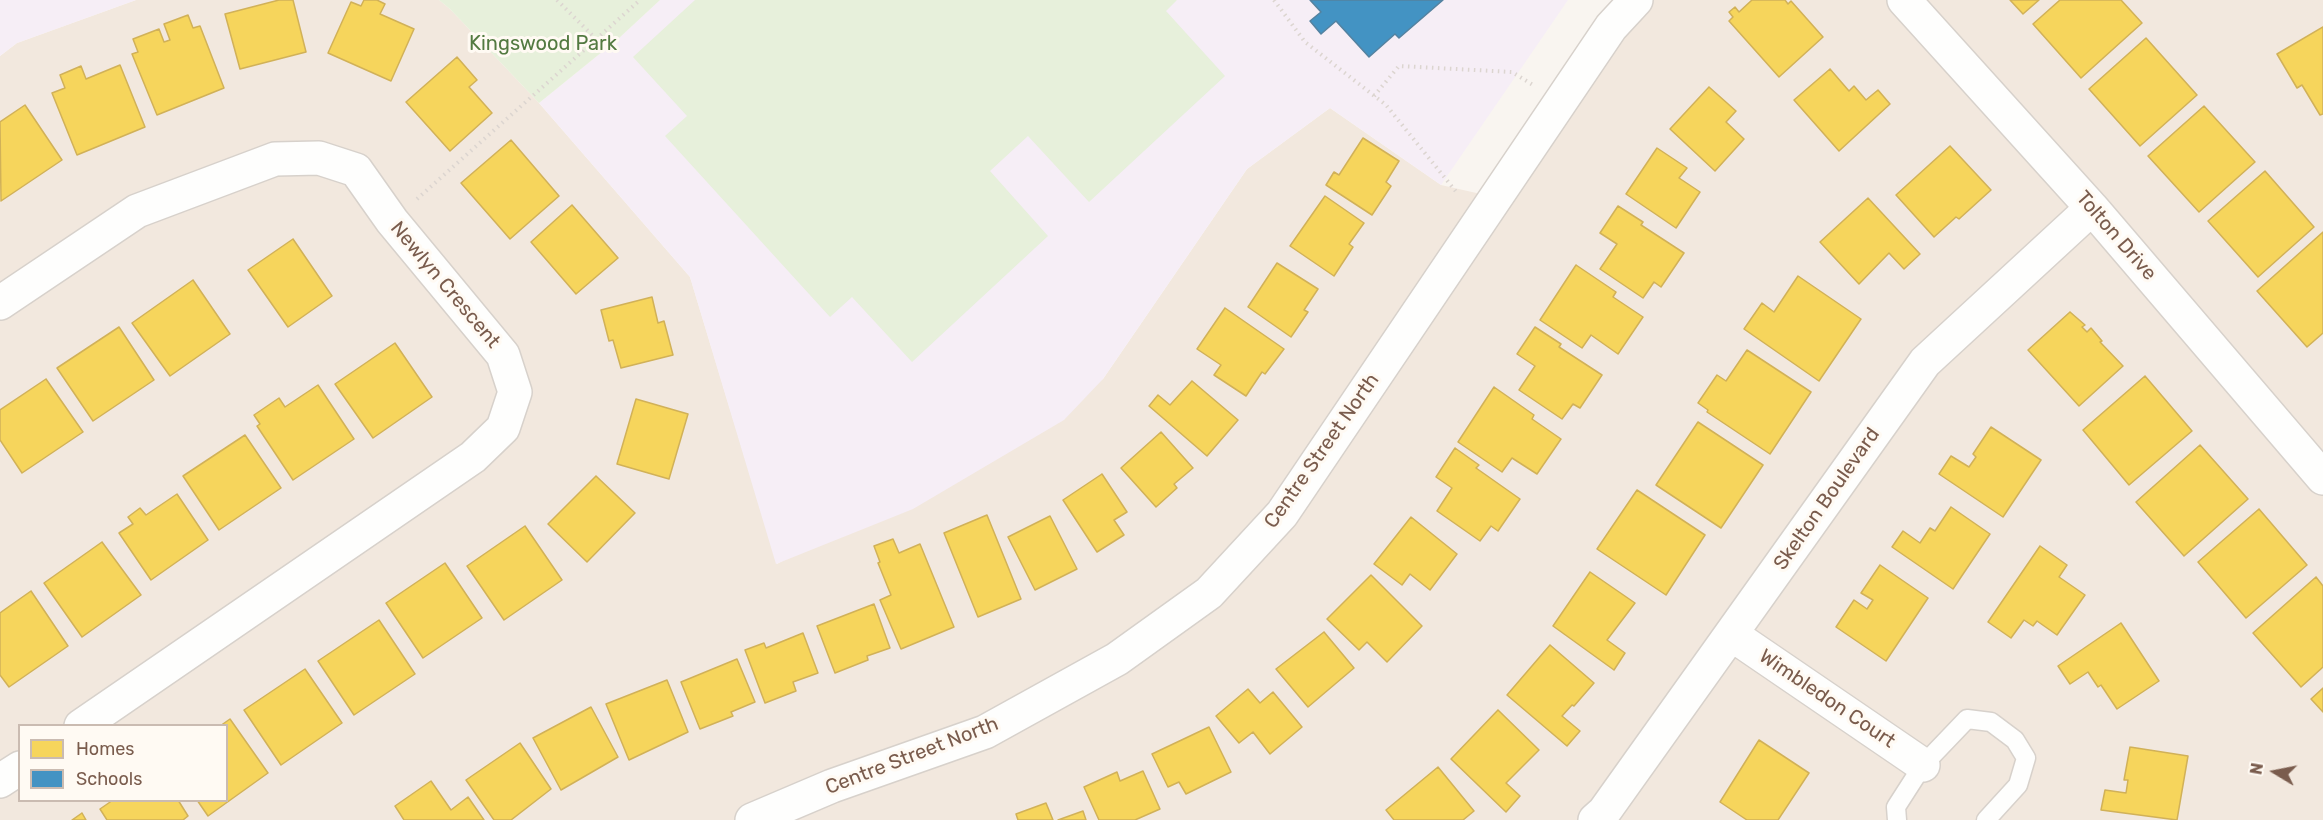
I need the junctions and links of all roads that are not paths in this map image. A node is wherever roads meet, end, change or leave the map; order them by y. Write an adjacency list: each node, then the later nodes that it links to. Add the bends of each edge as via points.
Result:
1 (1636, 0): 11 (street, Centre Street North, via 1611,27 1282,514 1209,593 1117,659 985,732 832,786)
2 (1904, 0): 3 (street, Tolton Drive)
3 (2092, 208): 5 (street, Tolton Drive); 6 (street, Skelton Boulevard, via 1925,362)
4 (0, 303): 7 (street, Newlyn Crescent, via 137,211 275,159 319,158 356,170 392,221 503,355 515,392 503,429 473,457)
5 (2323, 478)
6 (1731, 634): 8 (street, Wimbledon Court); 12 (street, Skelton Boulevard)
7 (84, 724)
8 (1923, 765): 13 (lane, via 1896,807); 14 (lane, via 1967,718 1991,722 2015,740 2026,758 2018,785)
9 (18, 769): 10 (street)
10 (0, 781)
11 (752, 820)
12 (1595, 820)
13 (1898, 820)
14 (1986, 820)

